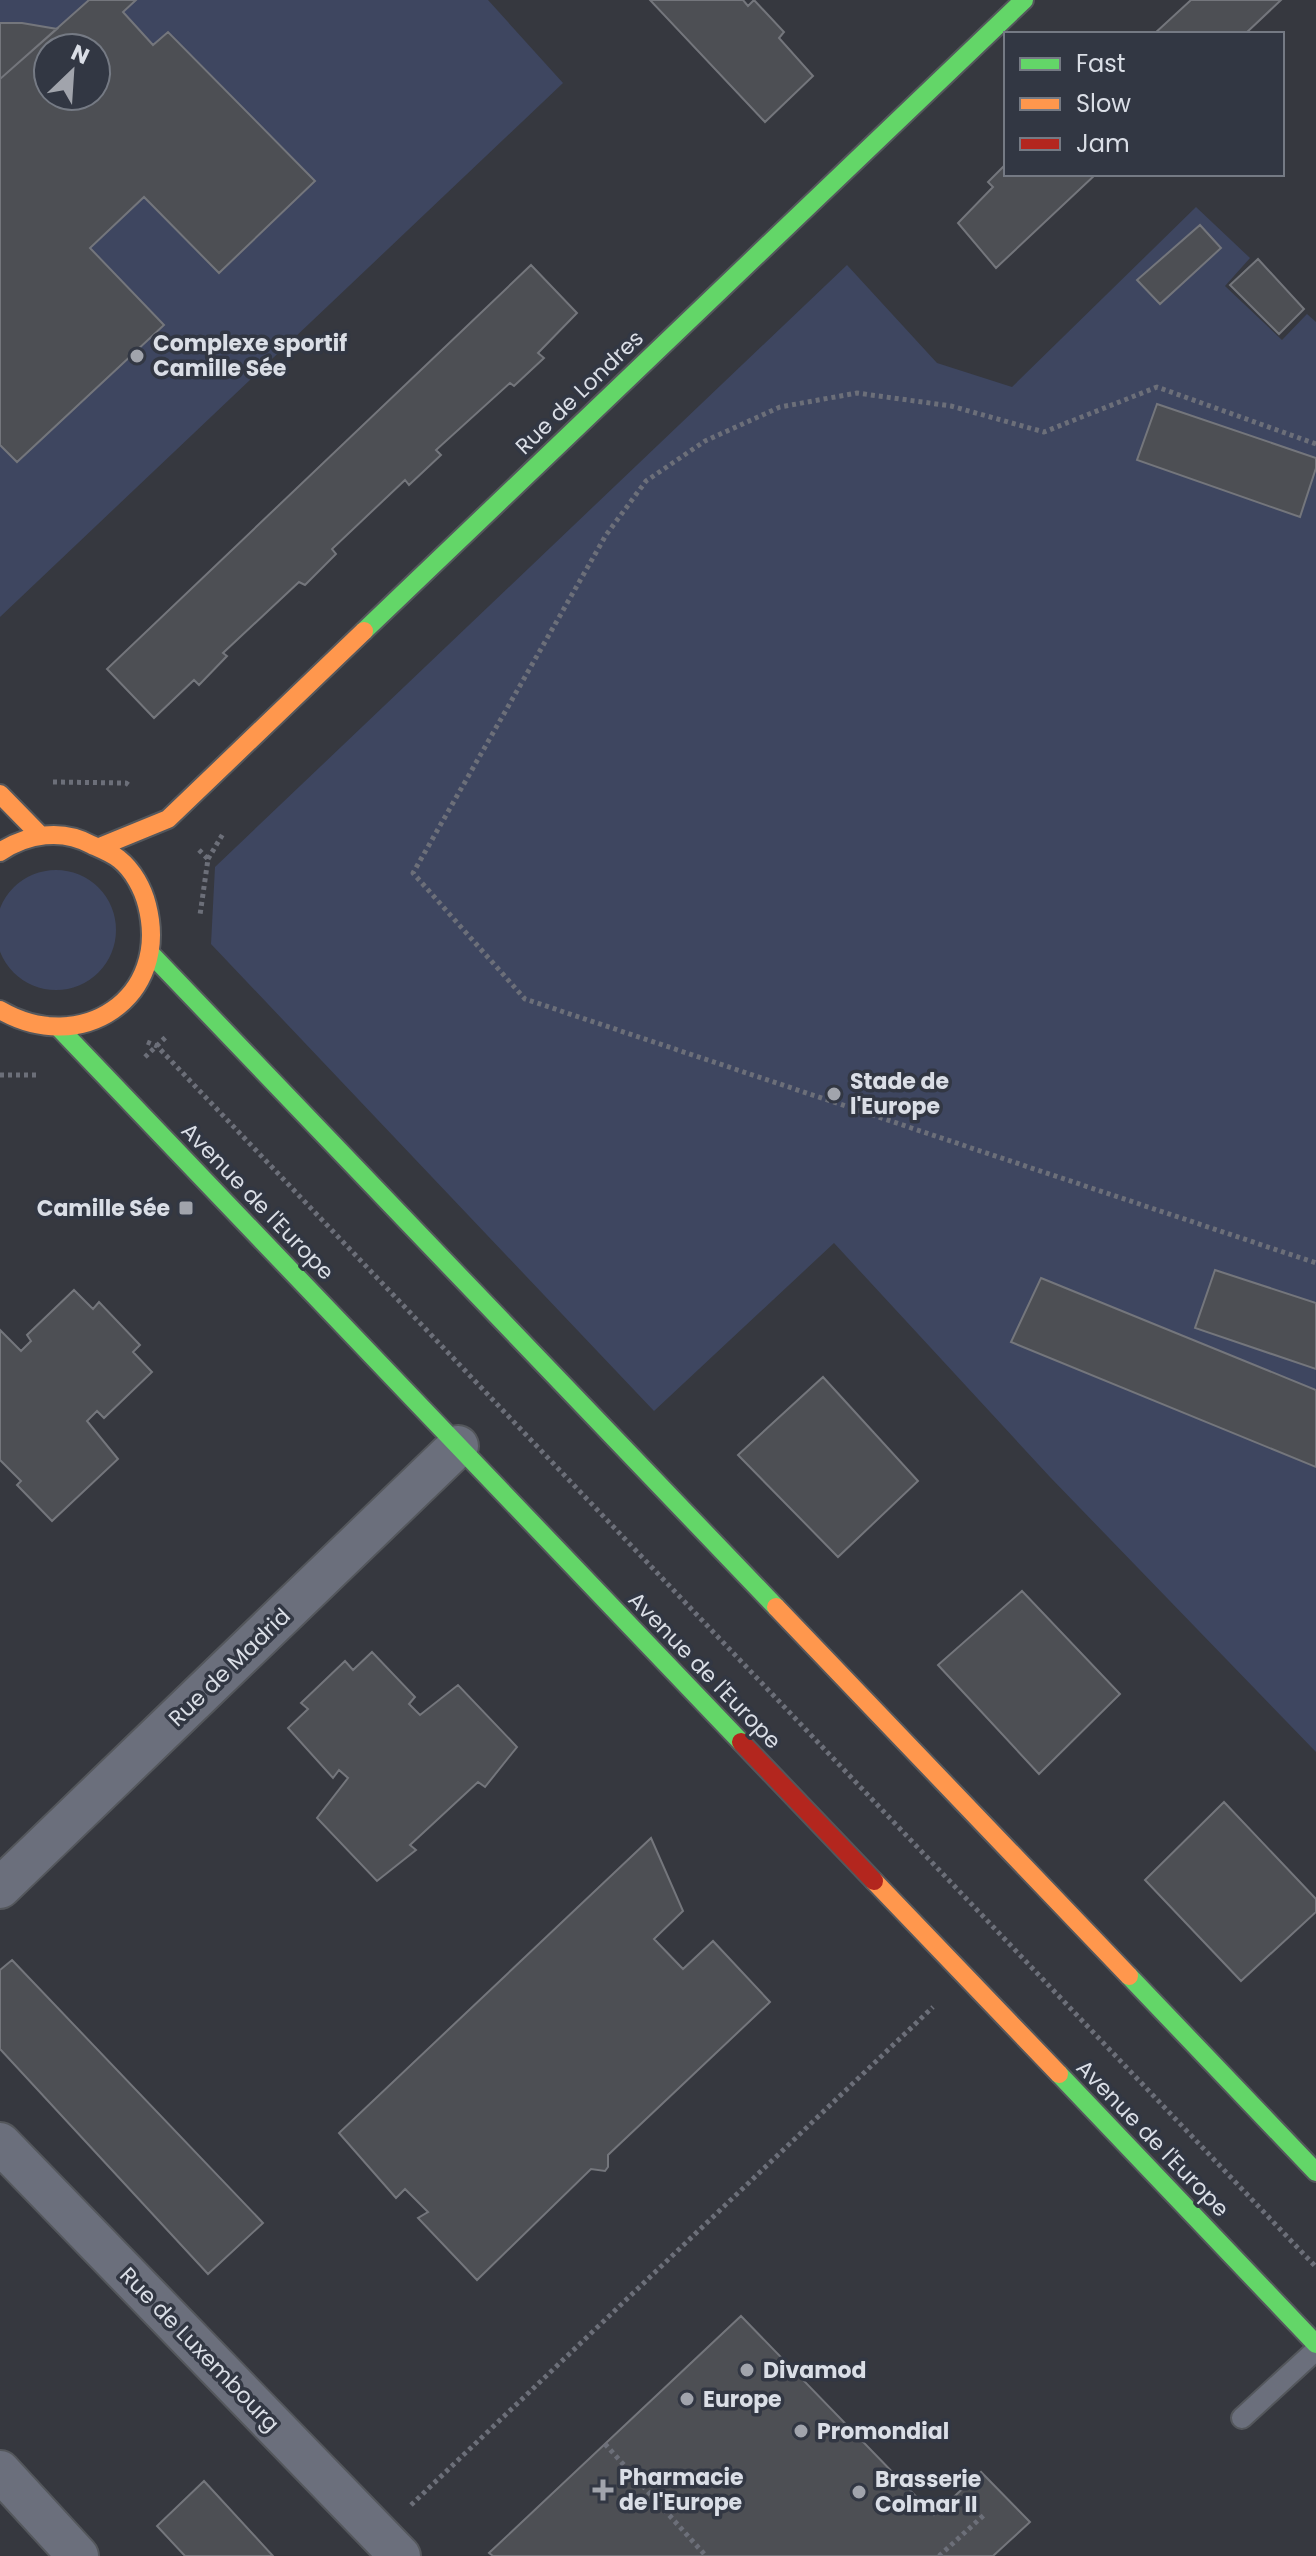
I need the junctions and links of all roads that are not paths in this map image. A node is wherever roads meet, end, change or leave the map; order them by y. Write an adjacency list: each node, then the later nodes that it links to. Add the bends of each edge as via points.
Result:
1 (1024, 0): 3 (main road, Rue de Londres)
2 (0, 794): 4 (main road)
3 (168, 819): 5 (main road, Rue de Londres); 7 (main road, Rue de Londres)
4 (40, 835): 5 (main road, via 65,835); 6 (main road)
5 (102, 846): 7 (main road, via 132,870)
6 (0, 852)
7 (140, 885): 8 (main road, via 149,902)
8 (151, 954): 10 (main road, via 122,1004 85,1025); 14 (main road)
9 (0, 1010): 10 (main road)
10 (60, 1029): 11 (main road, Avenue de l'Europe)
11 (458, 1446): 12 (street, Rue de Madrid); 15 (main road, Avenue de l'Europe)
12 (0, 1888)
13 (0, 2143): 18 (street, Rue de Luxembourg)
14 (1316, 2172)
15 (1316, 2347): 16 (lane)
16 (1242, 2418)
17 (0, 2471): 19 (street)
18 (390, 2545)
19 (72, 2554)

